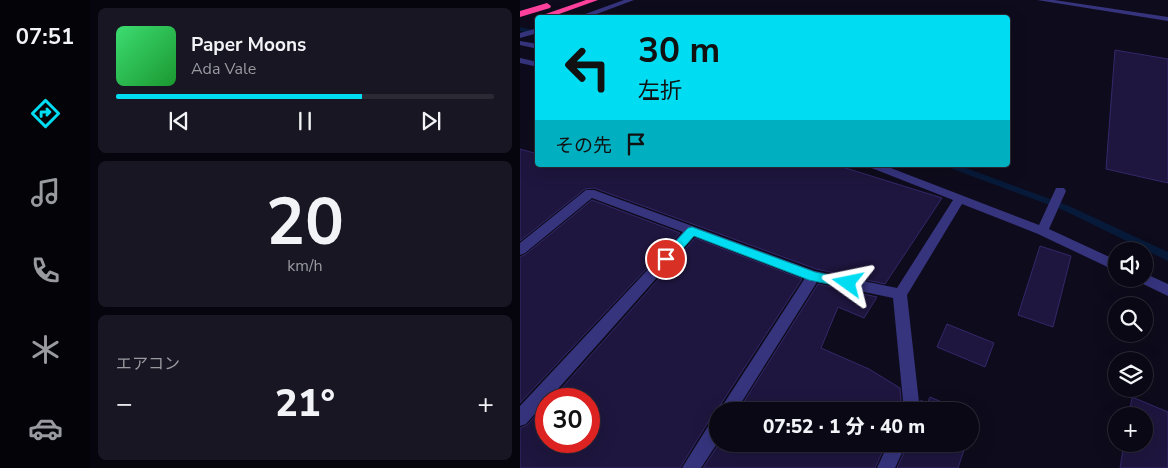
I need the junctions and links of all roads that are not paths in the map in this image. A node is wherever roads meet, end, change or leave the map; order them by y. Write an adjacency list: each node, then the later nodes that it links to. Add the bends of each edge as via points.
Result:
1 (566, 0): 9 (highway)
2 (594, 0): 5 (highway)
3 (631, 0): 6 (street)
4 (1040, 0): 8 (street)
5 (547, 15)
6 (586, 15)
7 (535, 18): 9 (highway)
8 (1168, 19)
9 (521, 20)
10 (535, 31): 11 (street)
11 (520, 36)
12 (520, 43): 13 (street)
13 (535, 46)
14 (520, 60): 15 (street)
15 (535, 63)
16 (878, 167): 18 (street)
17 (1060, 192): 20 (street)
18 (960, 198): 20 (street); 26 (street)
19 (692, 231): 21 (street, via 590,193); 23 (street); 29 (street)
20 (1042, 231): 22 (street)
21 (523, 244)
22 (1108, 262)
23 (814, 276): 26 (street); 27 (street)
24 (1153, 282): 25 (street)
25 (1168, 290)
26 (900, 294): 28 (street)
27 (733, 402)
28 (911, 402)
29 (520, 418)
30 (709, 440): 32 (street)
31 (893, 452): 33 (street)
32 (691, 468)
33 (886, 468)

